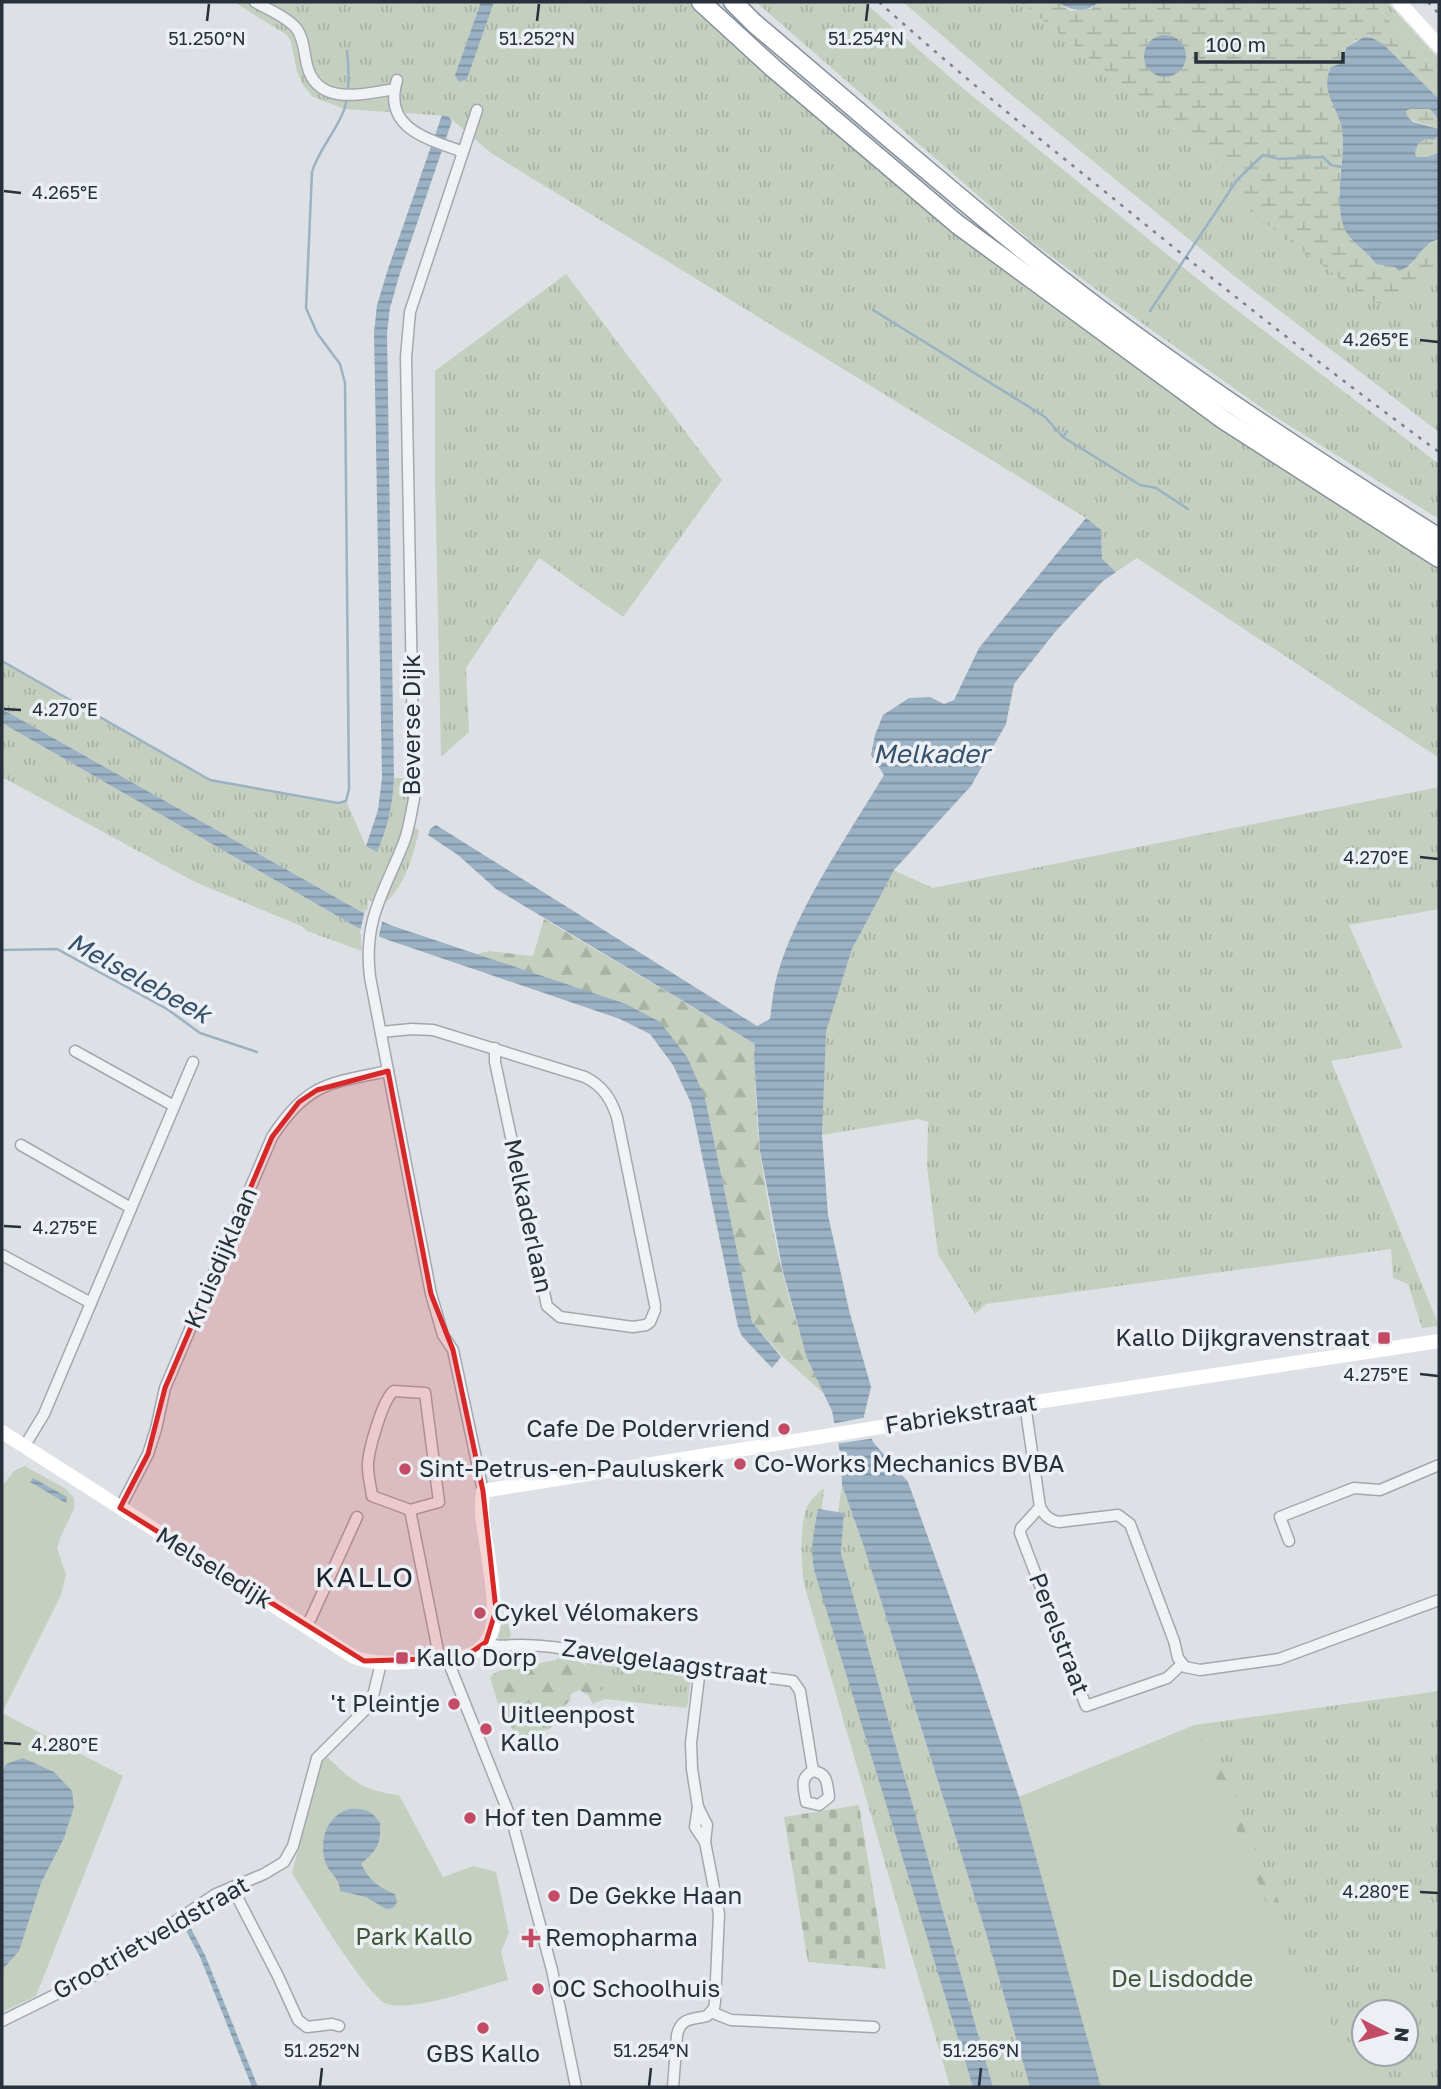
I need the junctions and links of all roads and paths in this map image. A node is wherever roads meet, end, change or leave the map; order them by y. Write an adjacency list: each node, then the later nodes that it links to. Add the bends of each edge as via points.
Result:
1 (255, 2): 9 (street, via 295,27 307,69 320,88 357,95 396,85 399,117 409,130)
2 (701, 2): 11 (highway, via 957,224 1224,420)
3 (733, 2): 6 (highway)
4 (740, 2): 6 (highway)
5 (1399, 2): 7 (main road)
6 (754, 23): 10 (highway, via 1022,249 1143,341 1261,425)
7 (1439, 46)
8 (477, 110): 9 (street, Beverse Dijk)
9 (463, 152): 12 (street, Beverse Dijk, via 419,279 407,335 415,778 405,840 375,910 369,938 370,977)
10 (1439, 538)
11 (1439, 558)
12 (381, 1032): 13 (street, Melkaderlaan, via 433,1030); 16 (street, Beverse Dijk)
13 (495, 1048): 13 (street, Melkaderlaan, via 585,1077 607,1093 617,1117 655,1307 650,1322 633,1327 560,1317 547,1306)
14 (75, 1051): 17 (street)
15 (193, 1062): 17 (street)
16 (388, 1071): 27 (street, Beverse Dijk, via 431,1294 443,1335 453,1350); 29 (street, Kruisdijklaan, via 332,1082 317,1090 299,1102 272,1137 165,1388 148,1454)
17 (174, 1106): 19 (street)
18 (21, 1145): 19 (street)
19 (131, 1208): 21 (street)
20 (2, 1255): 21 (street)
21 (91, 1303): 25 (street, via 44,1414)
22 (1439, 1341): 23 (main road, Fabriekstraat)
23 (1025, 1404): 27 (main road, Fabriekstraat); 28 (street)
24 (2, 1432): 25 (main road, Melseledijk)
25 (24, 1447): 29 (main road, Melseledijk)
26 (1439, 1465): 32 (street, via 1380,1490 1354,1488 1280,1517)
27 (483, 1491): 35 (main road, via 496,1610)
28 (1040, 1507): 38 (street, via 1059,1522 1112,1515 1125,1518); 38 (street, Perelstraat, via 1020,1533 1086,1706 1167,1678)
29 (120, 1508): 34 (main road, Melseledijk)
30 (410, 1510): 30 (street, via 439,1503 425,1393 394,1391 377,1426 368,1463 372,1496); 36 (street)
31 (357, 1517): 34 (street)
32 (1289, 1541)
33 (1439, 1600): 38 (street, via 1279,1659 1200,1670)
34 (306, 1626): 37 (main road, Melseledijk, via 354,1657)
35 (486, 1642): 36 (main road, via 463,1658); 39 (street, Zavelgelaagstraat, via 501,1647 565,1648)
36 (444, 1661): 37 (main road, Melseledijk); 46 (street, via 513,1824 555,1981)
37 (381, 1663): 41 (street, Grootrietveldstraat, via 366,1709 317,1758 290,1854 277,1868)
38 (1182, 1664)
39 (700, 1668): 40 (street, Zavelgelaagstraat, via 793,1681 800,1691); 42 (street, via 691,1743 698,1807 695,1827 705,1842 719,1914)
40 (813, 1771)
41 (232, 1887): 43 (street, Grootrietveldstraat, via 99,1973); 44 (street, via 298,2020 312,2028)
42 (711, 2012): 45 (street, via 731,2020); 47 (street, via 679,2026)
43 (2, 2021)
44 (340, 2026)
45 (874, 2027)
46 (576, 2087)
47 (673, 2087)

